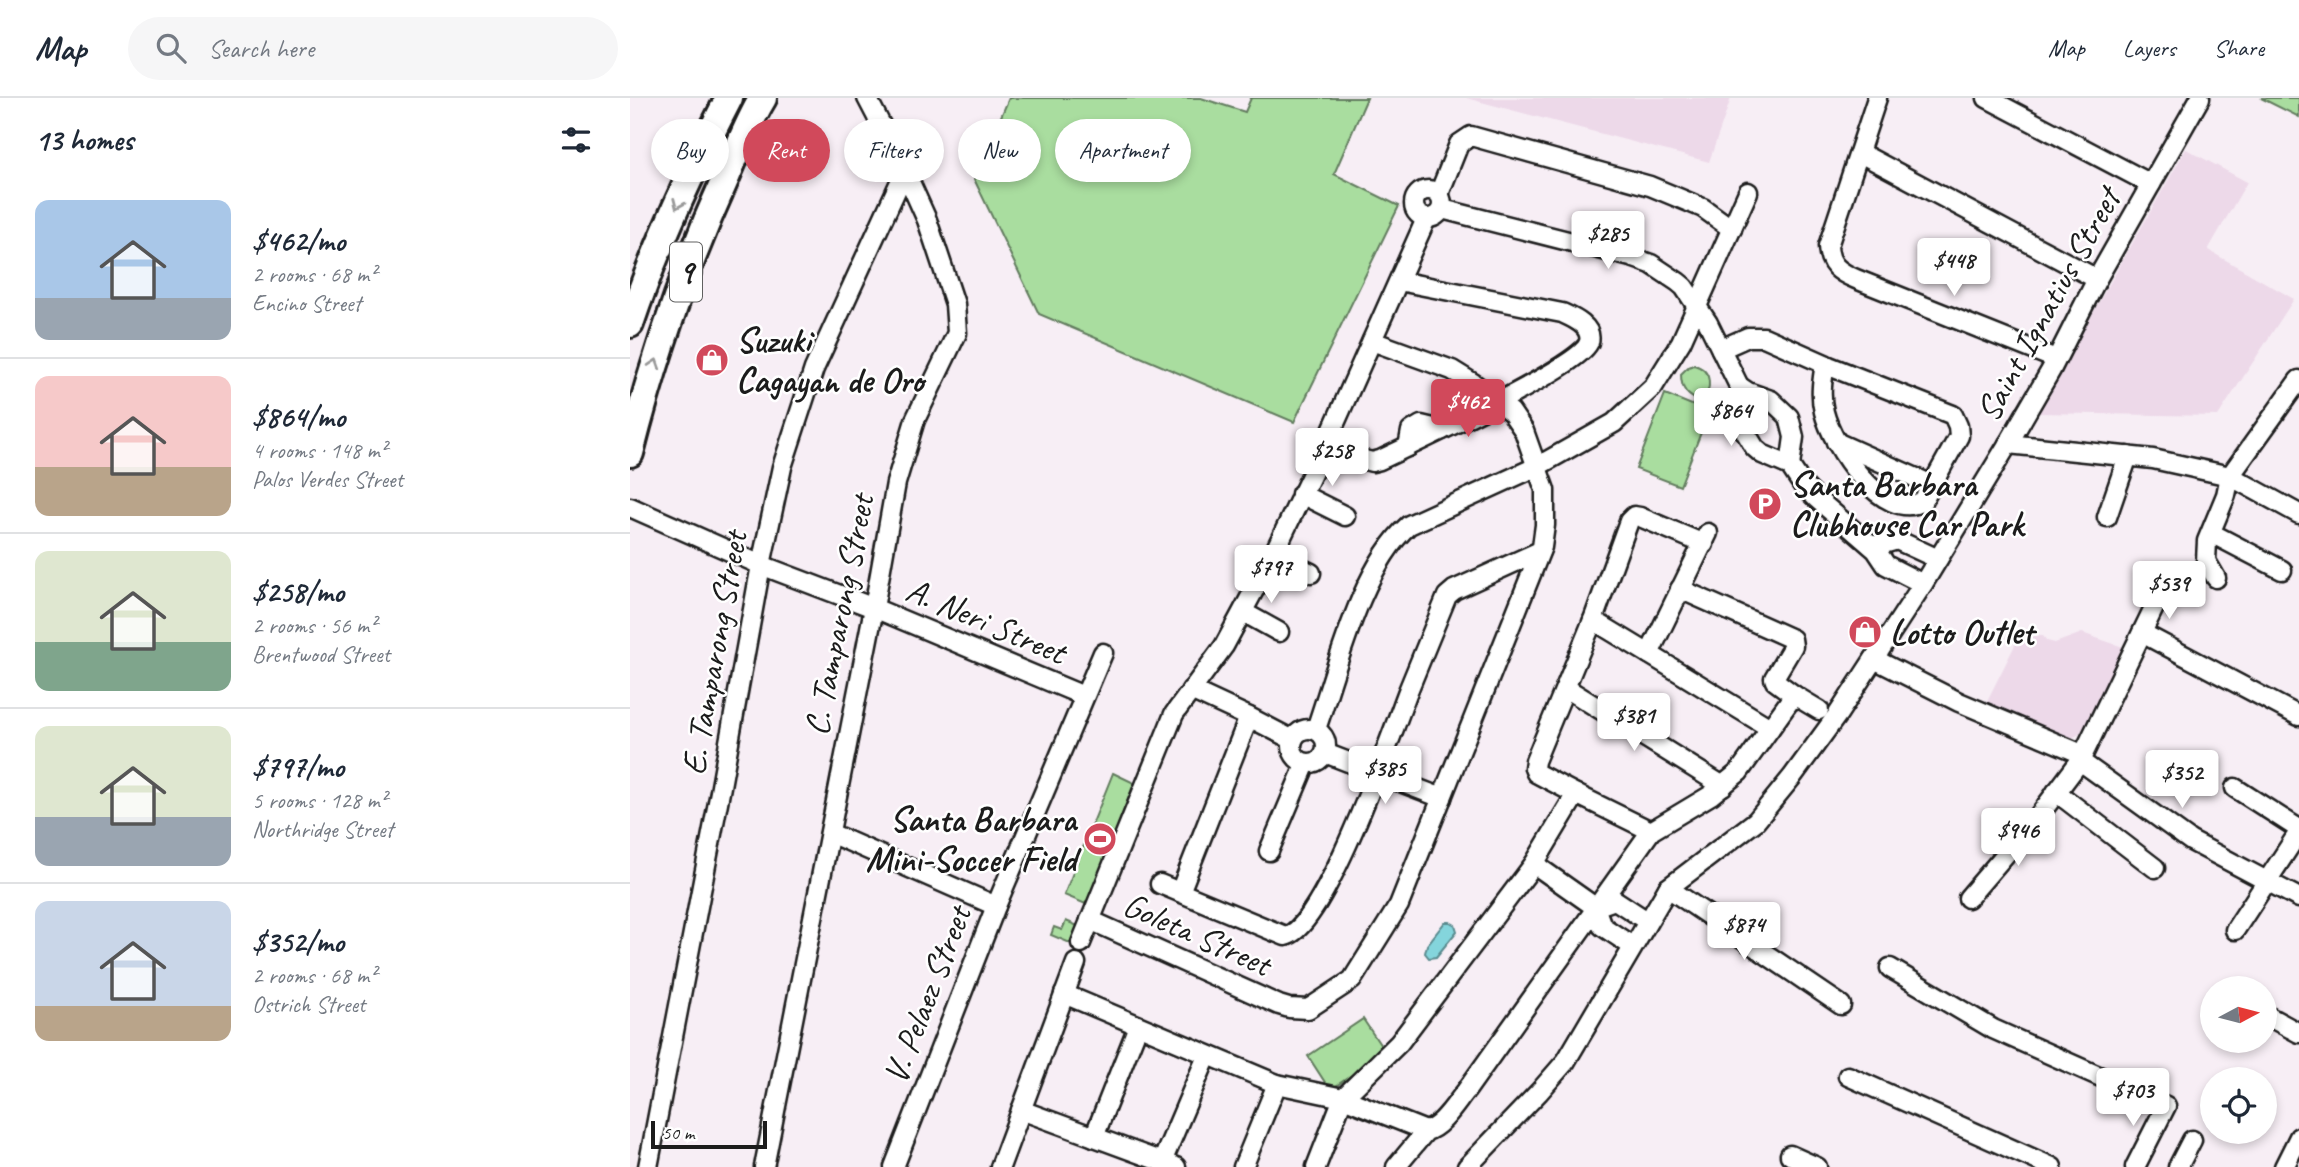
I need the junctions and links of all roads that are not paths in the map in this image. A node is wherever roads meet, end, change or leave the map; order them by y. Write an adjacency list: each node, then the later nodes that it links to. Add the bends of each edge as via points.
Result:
1 (729, 98): 19 (highway, 9, one-way to 19, via 697,159)
2 (763, 98): 30 (highway, 9, one-way to 2, via 672,307)
3 (867, 98): 7 (street, C. Tamparong Street)
4 (1877, 98): 8 (street)
5 (1987, 98): 11 (street)
6 (2200, 98): 11 (street, Saint Ignatius Street)
7 (878, 119)
8 (1860, 153): 16 (street); 22 (street, via 1829,242 1835,268)
9 (900, 182): 46 (street, E. Tamparong Street, via 814,369 782,467)
10 (910, 182): 53 (street, C. Tamparong Street, via 955,304 957,333 908,438)
11 (2151, 184): 16 (street, Saint Ignatius Street)
12 (1748, 192): 15 (street)
13 (1440, 202): 14 (street, via 1438,215); 14 (street, via 1426,190 1415,198 1416,213); 15 (street, via 1459,144 1471,136 1650,186 1703,208); 18 (street, via 1651,264 1672,276)
14 (1426, 219): 17 (street)
15 (1732, 229): 18 (street)
16 (2097, 279): 22 (street, Saint Ignatius Street)
17 (1399, 281): 20 (street); 26 (street, via 1562,313 1587,330 1588,345 1578,356)
18 (1698, 307): 21 (street); 32 (street, via 1653,387 1614,423)
19 (630, 324)
20 (1372, 341): 26 (street, via 1452,370); 29 (street)
21 (1721, 349): 23 (street, via 1748,337 1764,337); 25 (street)
22 (2056, 359): 28 (street, Saint Ignatius Street)
23 (1825, 364): 27 (street, via 1822,405); 35 (street, via 1952,415 1959,436)
24 (2299, 381): 34 (street)
25 (1739, 386): 33 (street, via 1744,433 1755,448); 33 (street, via 1771,400 1789,417 1794,437)
26 (1498, 402): 29 (street, via 1380,460 1371,462); 32 (street, via 1524,431)
27 (1835, 442): 35 (street); 35 (street, via 1859,477 1894,503 1918,504)
28 (2008, 444): 31 (street); 45 (street, Saint Ignatius Street)
29 (1323, 449): 36 (street)
30 (630, 453)
31 (2128, 456): 34 (street); 40 (street)
32 (1538, 466): 43 (street, via 1546,502); 69 (street, via 1409,525 1397,536 1364,594)
33 (1790, 466): 42 (street, via 1804,486)
34 (2230, 476): 38 (street); 41 (street)
35 (1932, 485)
36 (1301, 494): 39 (street); 44 (street)
37 (630, 508): 46 (street, A. Neri Street)
38 (2299, 514)
39 (1345, 516)
40 (2107, 517)
41 (2211, 533): 47 (street); 49 (street, via 2206,561)
42 (1871, 545): 45 (street, via 1896,540); 50 (street, via 1886,565)
43 (1540, 551): 74 (street, via 1448,594); 79 (street)
44 (1273, 555): 48 (street); 54 (street)
45 (1938, 559): 50 (street, Saint Ignatius Street)
46 (761, 565): 53 (street, A. Neri Street); 118 (street, E. Tamparong Street)
47 (2282, 570)
48 (1311, 573)
49 (2216, 578)
50 (1923, 584): 60 (street, Saint Ignatius Street)
51 (1680, 589): 55 (street, via 1706,539 1631,518); 59 (street); 63 (street, via 1792,639 1793,646 1774,678)
52 (2162, 592): 57 (street)
53 (874, 608): 64 (street, A. Neri Street); 82 (street, C. Tamparong Street)
54 (1244, 612): 56 (street); 62 (street)
55 (1593, 620): 59 (street); 61 (street)
56 (1279, 632)
57 (2142, 633): 67 (street); 72 (street)
58 (1103, 653): 64 (street, V. Pelaez Street)
59 (1649, 654): 68 (street)
60 (1874, 659): 72 (street); 88 (street, Saint Ignatius Street, via 1766,810)
61 (1566, 688): 75 (street); 78 (street, via 1534,768)
62 (1191, 690): 66 (street); 94 (street, via 1174,714)
63 (1794, 695): 65 (street); 68 (street)
64 (1084, 696): 92 (street, V. Pelaez Street)
65 (1819, 710)
66 (1249, 716): 70 (street); 89 (street)
67 (2299, 716)
68 (1770, 728): 75 (street, via 1739,772)
69 (1316, 729): 70 (street, via 1300,731); 71 (street, via 1326,742)
70 (1293, 740): 73 (street, via 1292,751)
71 (1325, 753): 73 (street); 74 (street)
72 (2081, 757): 77 (street); 86 (street, via 2191,841)
73 (1306, 763): 83 (street)
74 (1378, 773): 79 (street); 89 (street, via 1339,861 1294,933 1285,936)
75 (1723, 786): 80 (street)
76 (2235, 788): 81 (street)
77 (2056, 792): 85 (street); 90 (street)
78 (1576, 794): 80 (street); 84 (street)
79 (1442, 798): 94 (street, Goleta Street, via 1402,900 1356,976 1308,1009 1279,1005)
80 (1651, 831): 93 (street)
81 (2299, 831): 86 (street)
82 (830, 833): 92 (street); 119 (street, C. Tamparong Street)
83 (1269, 851)
84 (1534, 864): 93 (street); 109 (street, via 1399,1043)
85 (2155, 868)
86 (2268, 881): 91 (street); 96 (street)
87 (1160, 884): 89 (street)
88 (1668, 888): 95 (street, Saint Ignatius Street); 102 (street)
89 (1180, 892)
90 (1968, 898)
91 (2299, 898)
92 (996, 906): 120 (street, V. Pelaez Street)
93 (1595, 907): 95 (street, via 1615,900); 98 (street, via 1602,926); 111 (street, via 1466,1091 1445,1117)
94 (1090, 920): 97 (street)
95 (1647, 921): 98 (street, Saint Ignatius Street)
96 (2235, 930)
97 (1081, 943)
98 (1632, 946): 125 (street, Saint Ignatius Street, via 1566,1061)
99 (1076, 963): 101 (street)
100 (1889, 968): 117 (street, via 1993,1029 2166,1106)
101 (1064, 995): 104 (street); 110 (street)
102 (1841, 1005)
103 (2277, 1021): 105 (street)
104 (1138, 1026): 106 (street); 113 (street)
105 (2299, 1032)
106 (1207, 1056): 108 (street); 116 (street)
107 (1848, 1076): 127 (street)
108 (1277, 1084): 109 (street); 122 (street)
109 (1343, 1098): 111 (street); 123 (street)
110 (1021, 1110): 113 (street); 121 (street)
111 (1426, 1131): 124 (street)
112 (2299, 1136): 129 (street)
113 (1094, 1137): 116 (street)
114 (2192, 1140): 128 (street)
115 (1790, 1155): 126 (street)
116 (1169, 1165)
117 (2137, 1166)
118 (648, 1167)
119 (764, 1167)
120 (894, 1167)
121 (1000, 1167)
122 (1243, 1167)
123 (1316, 1167)
124 (1396, 1167)
125 (1467, 1167)
126 (1817, 1167)
127 (2052, 1167)
128 (2178, 1167)
129 (2284, 1167)

